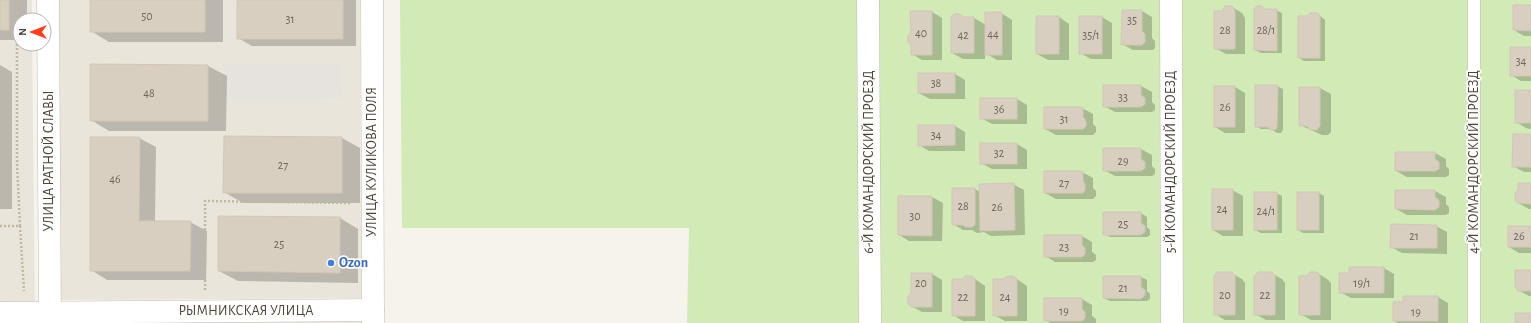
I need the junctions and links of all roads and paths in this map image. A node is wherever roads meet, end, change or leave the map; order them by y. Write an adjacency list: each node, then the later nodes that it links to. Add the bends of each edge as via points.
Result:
1 (17, 0): 9 (path, via 17,163)
2 (48, 0): 14 (street, УЛИЦА РАТНОЙ СЛАВЫ)
3 (372, 0): 7 (street, УЛИЦА КУЛИКОВА ПОЛЯ)
4 (868, 0): 15 (street, 6-Й КОМАНДОРСКИЙ ПРОЕЗД)
5 (1171, 0): 16 (street, 5-Й КОМАНДОРСКИЙ ПРОЕЗД)
6 (1474, 0): 17 (lane, 4-Й КОМАНДОРСКИЙ ПРОЕЗД)
7 (372, 203): 11 (path, via 205,201); 13 (street, УЛИЦА КУЛИКОВА ПОЛЯ)
8 (0, 226): 9 (path)
9 (20, 226): 10 (path)
10 (24, 296)
11 (205, 311): 13 (street, РЫМНИКСКАЯ УЛИЦА); 14 (street, РЫМНИКСКАЯ УЛИЦА)
12 (0, 313): 14 (street, РЫМНИКСКАЯ УЛИЦА)
13 (373, 317)
14 (50, 318)
15 (870, 323)
16 (1172, 323)
17 (1474, 323)

